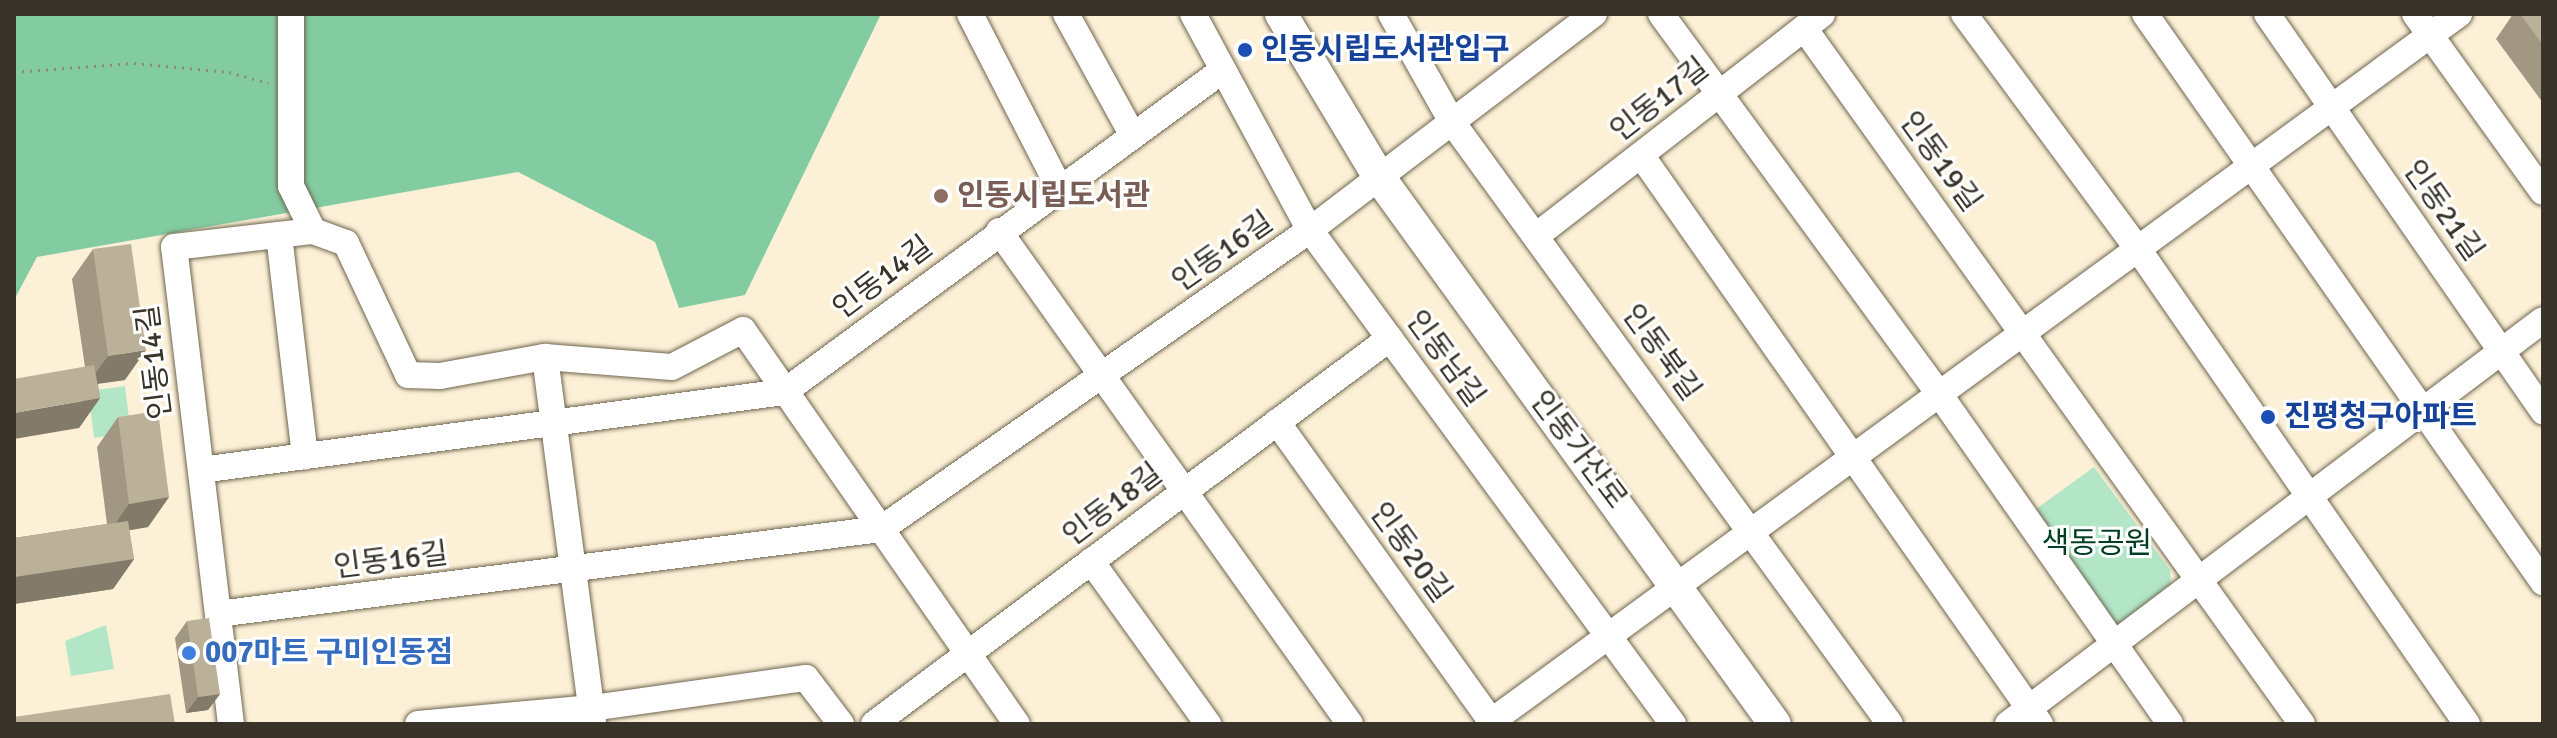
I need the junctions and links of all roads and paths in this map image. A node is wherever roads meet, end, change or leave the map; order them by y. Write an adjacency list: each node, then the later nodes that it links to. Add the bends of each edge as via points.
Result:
1 (291, 14): 20 (street)
2 (970, 14): 26 (street)
3 (1066, 14): 22 (street)
4 (1193, 14): 16 (street, 인동남길)
5 (1281, 14): 25 (main road, 인동가산로)
6 (1304, 14): 25 (main road, 인동가산로)
7 (1391, 14): 21 (street, 인동북길)
8 (1594, 14): 21 (street, 인동16길)
9 (1661, 14): 18 (street)
10 (1964, 14): 33 (street)
11 (2145, 14): 24 (street)
12 (2267, 14): 19 (street)
13 (2459, 14): 15 (street)
14 (1813, 21): 18 (street, 인동17길); 35 (street, 인동19길)
15 (2422, 24): 19 (street); 27 (street)
16 (1223, 70): 22 (street, 인동14길); 28 (street, 인동남길)
17 (14, 72): 20 (path, via 134,63 229,72 278,88)
18 (1721, 93): 23 (street, 인동17길); 41 (street)
19 (2331, 107): 24 (street); 37 (street, 인동21길)
20 (291, 113): 29 (street, via 291,186)
21 (1452, 122): 25 (street, 인동16길); 32 (street, 인동북길)
22 (1133, 136): 26 (street, 인동14길)
23 (1641, 155): 32 (street, 인동17길); 47 (street)
24 (2251, 166): 33 (street); 42 (street)
25 (1379, 177): 28 (street, 인동16길); 57 (main road, 인동가산로)
26 (1060, 189): 30 (street, 인동14길)
27 (2543, 192)
28 (1310, 230): 36 (street, 인동남길); 39 (street, 인동16길)
29 (313, 231): 31 (street, 인동14길); 38 (street, via 346,243 408,375 440,376)
30 (999, 231): 39 (street); 40 (street, 인동14길)
31 (279, 235): 46 (street); 48 (street, 인동14길, via 174,247)
32 (1536, 236): 52 (street, 인동북길)
33 (2138, 249): 35 (street); 50 (street)
34 (2543, 320): 37 (street)
35 (2023, 333): 41 (street); 55 (street, 인동19길)
36 (1390, 338): 44 (street, 인동18길); 59 (street, 인동남길)
37 (2501, 351): 42 (street); 43 (street, 인동21길)
38 (545, 357): 40 (street, via 672,367 743,330); 45 (street)
39 (1103, 376): 49 (street); 51 (street, 인동16길)
40 (784, 392): 45 (street, 인동14길); 51 (street)
41 (1940, 395): 47 (street); 60 (street)
42 (2423, 411): 50 (street); 56 (street)
43 (2543, 411)
44 (1277, 422): 49 (street, 인동18길); 64 (street, 인동20길)
45 (551, 423): 46 (street, 인동14길); 54 (street)
46 (305, 456): 48 (street, 인동14길)
47 (1854, 457): 52 (street); 63 (street)
48 (201, 470): 58 (street)
49 (1185, 491): 53 (street, 인동18길); 71 (street)
50 (2308, 497): 55 (street); 77 (street)
51 (881, 529): 54 (street, 인동16길); 61 (street)
52 (1752, 532): 57 (street); 74 (street, 인동북길)
53 (1091, 561): 61 (street, 인동18길); 70 (street)
54 (572, 571): 58 (street, 인동16길); 62 (street)
55 (2199, 580): 60 (street); 76 (street)
56 (2543, 582)
57 (1679, 586): 59 (street, 인동20길); 73 (main road, 인동가산로)
58 (218, 614): 65 (street)
59 (1607, 634): 64 (street, 인동20길); 72 (street, 인동남길)
60 (2113, 645): 63 (street); 75 (street)
61 (967, 654): 68 (street, 인동18길); 69 (street)
62 (593, 716): 66 (street); 67 (street, via 806,678)
63 (2026, 719)
64 (1491, 723)
65 (231, 724)
66 (418, 724)
67 (841, 724)
68 (874, 724)
69 (1017, 724)
70 (1208, 724)
71 (1350, 724)
72 (1673, 724)
73 (1775, 724)
74 (1890, 724)
75 (2170, 724)
76 (2302, 724)
77 (2467, 724)

